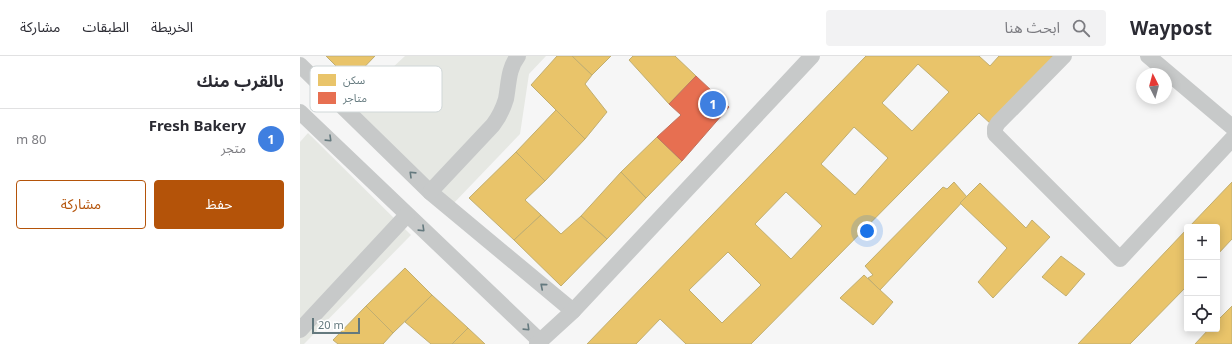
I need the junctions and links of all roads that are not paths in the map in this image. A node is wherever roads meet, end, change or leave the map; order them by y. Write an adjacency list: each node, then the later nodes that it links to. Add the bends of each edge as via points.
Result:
1 (518, 56): 11 (street, via 510,71 505,100 493,125)
2 (812, 56): 13 (street)
3 (1064, 56): 10 (street, via 998,123 995,128 996,134 1120,259)
4 (1148, 56): 9 (street)
5 (300, 65): 6 (street, one-way to 5)
6 (310, 75)
7 (300, 112): 12 (street, one-way to 12)
8 (348, 112): 11 (street, one-way to 8)
9 (1232, 127)
10 (1232, 139)
11 (430, 192): 13 (street, one-way to 11)
12 (407, 215): 14 (street); 15 (street, one-way to 15)
13 (573, 311): 15 (street)
14 (300, 330)
15 (538, 342)

